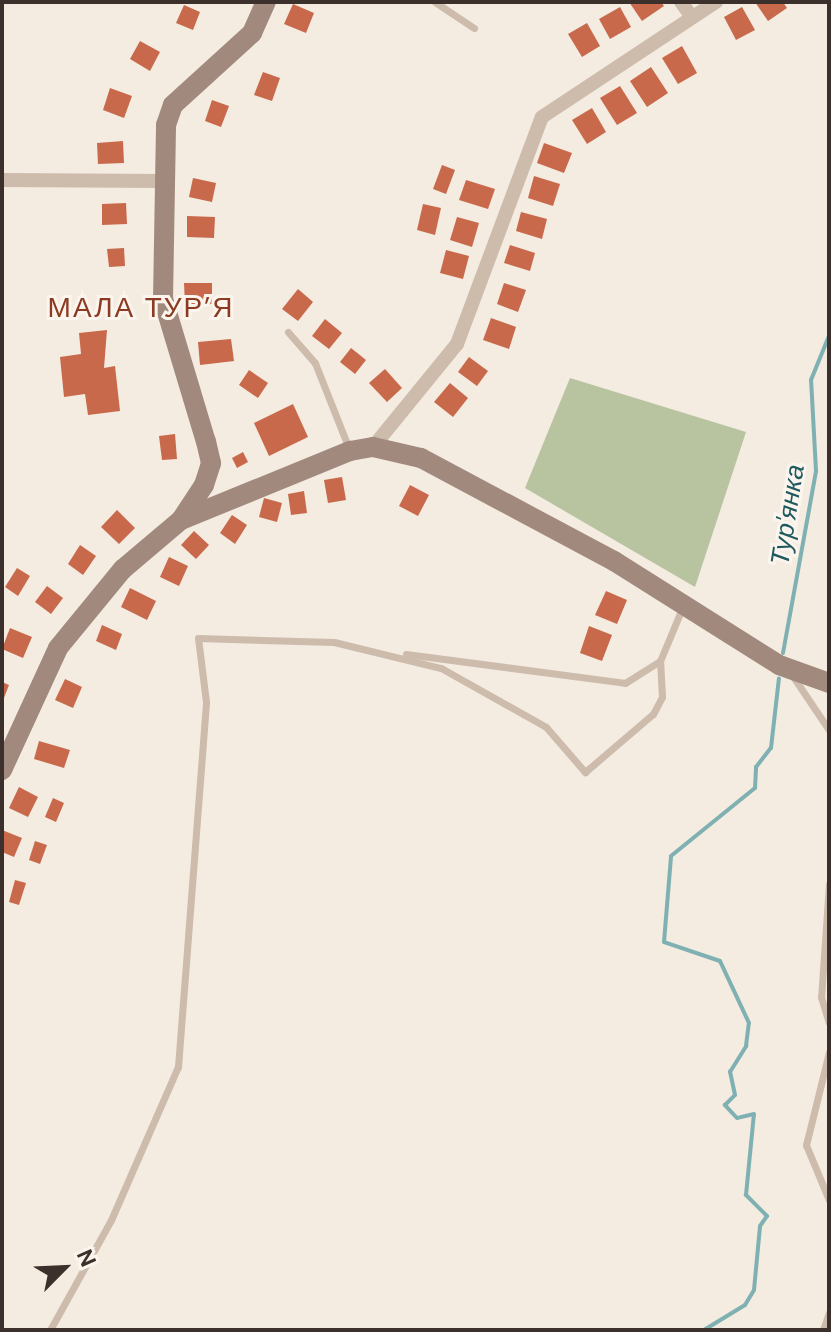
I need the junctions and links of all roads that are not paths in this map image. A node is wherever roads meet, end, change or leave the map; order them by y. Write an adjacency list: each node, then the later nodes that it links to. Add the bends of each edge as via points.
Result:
1 (266, 2): 8 (street, via 252,33 173,105)
2 (435, 2): 6 (lane)
3 (681, 2): 5 (street)
4 (716, 2): 5 (street)
5 (692, 17): 10 (street, via 532,129 457,344)
6 (474, 28)
7 (2, 180): 8 (street)
8 (163, 181): 12 (street, via 163,299 211,463)
9 (288, 332): 11 (lane, via 315,363)
10 (373, 447): 11 (street); 13 (street, via 421,458)
11 (350, 451): 12 (street)
12 (181, 520): 19 (street, via 123,569 58,648)
13 (684, 604): 15 (lane); 16 (street)
14 (392, 653): 15 (lane, via 601,682 633,680); 15 (lane, via 441,668 546,727 585,772 653,714 662,697); 26 (lane, via 334,642 198,638 206,702 178,1067 111,1220)
15 (660, 661)
16 (790, 669): 17 (street); 18 (lane, via 798,694)
17 (829, 683)
18 (829, 730)
19 (2, 769)
20 (829, 884): 21 (lane)
21 (825, 998): 22 (lane)
22 (829, 1023)
23 (829, 1052): 24 (lane, via 806,1145)
24 (829, 1200)
25 (829, 1313): 27 (lane)
26 (50, 1330)
27 (823, 1330)

